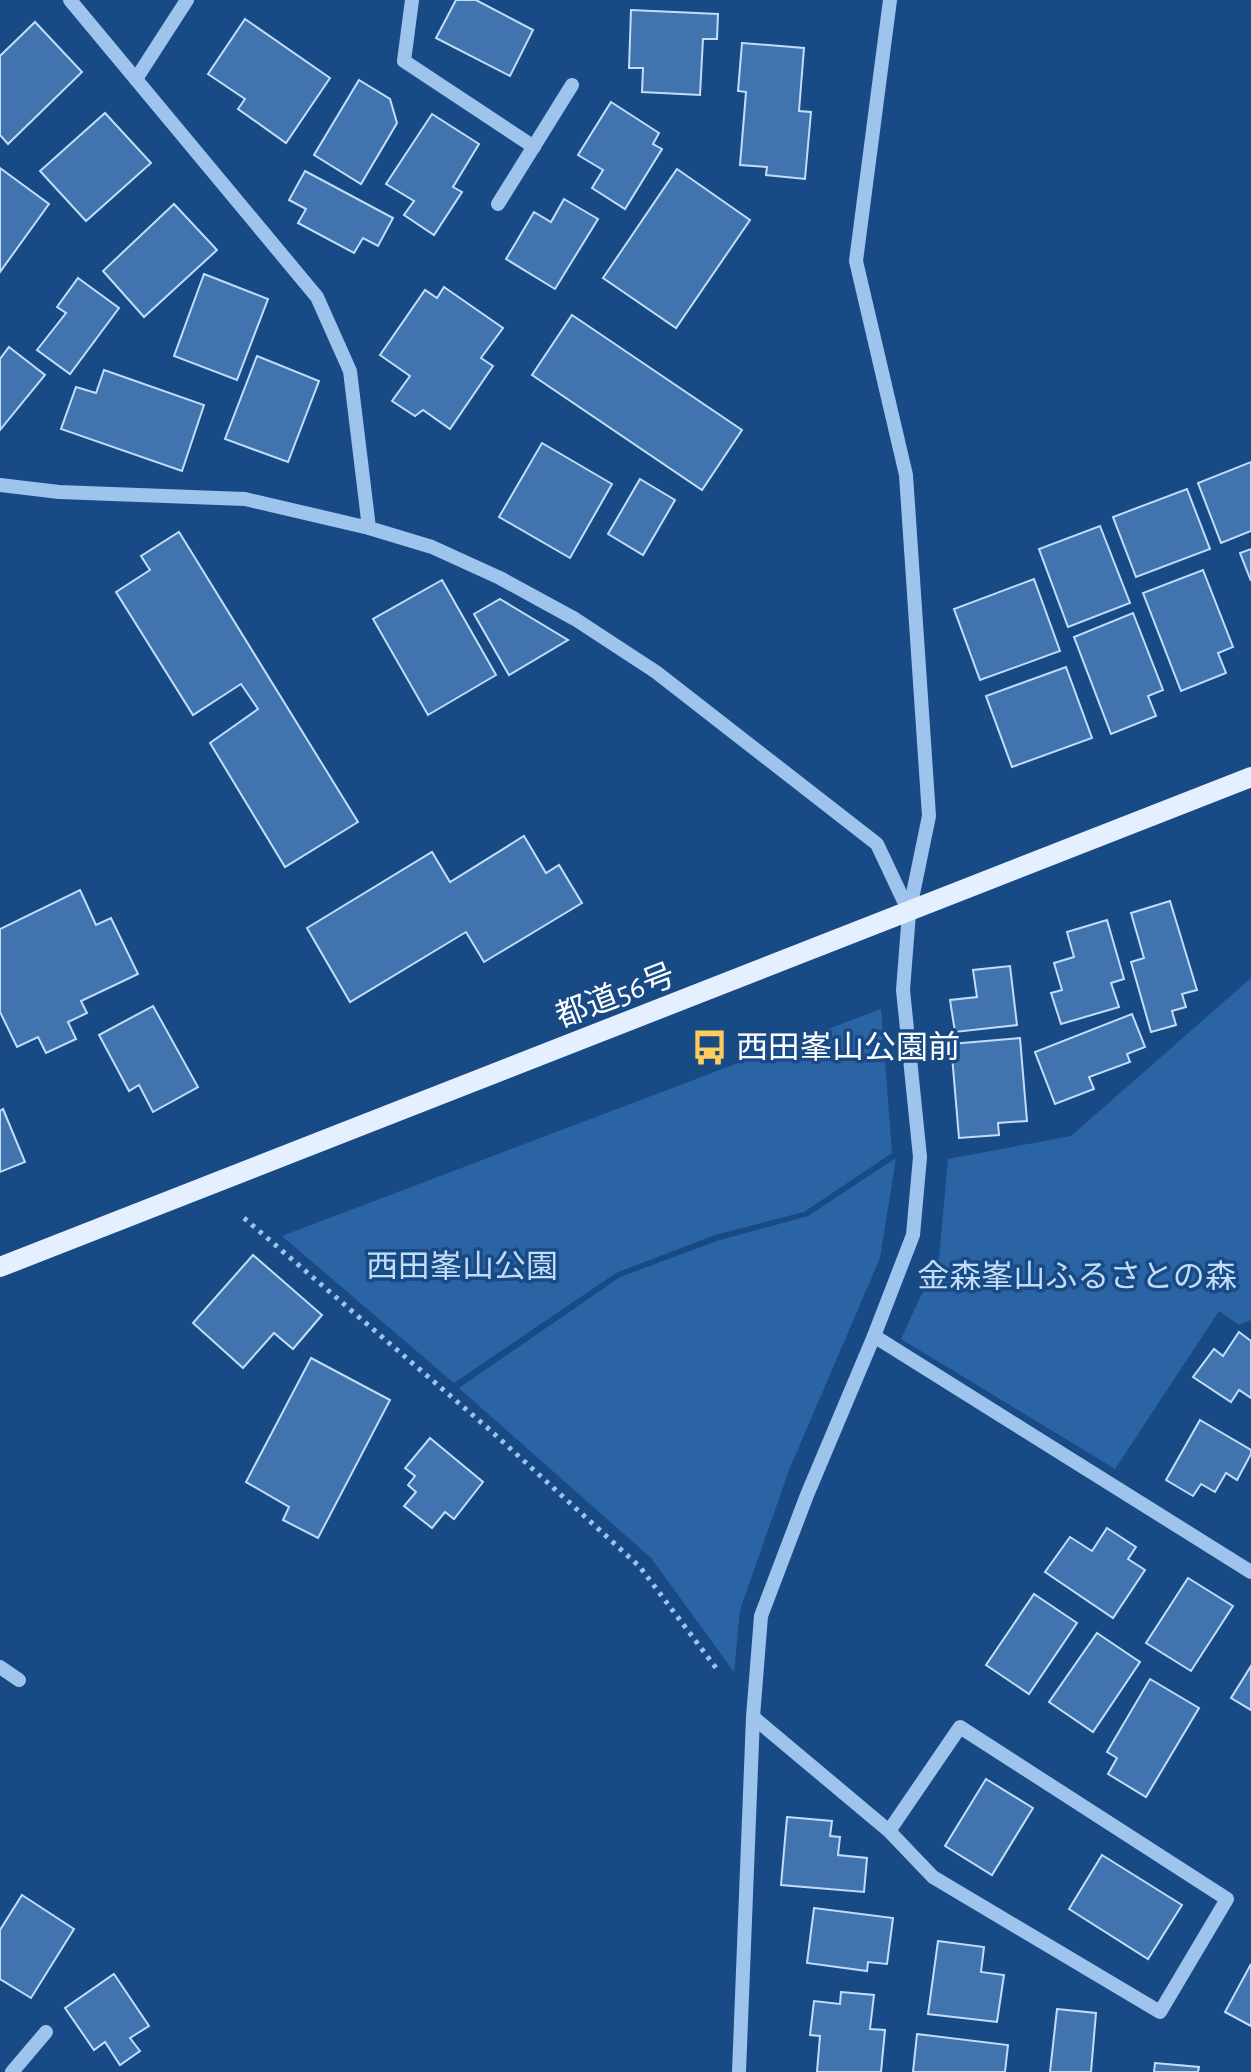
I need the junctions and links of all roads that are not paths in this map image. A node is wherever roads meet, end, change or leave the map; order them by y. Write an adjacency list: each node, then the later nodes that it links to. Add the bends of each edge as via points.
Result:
1 (70, 0): 5 (street)
2 (187, 0): 5 (street)
3 (412, 0): 7 (street, via 404,61)
4 (890, 0): 12 (street, via 856,261 906,475 929,816)
5 (136, 79): 10 (street, via 317,297 350,371)
6 (572, 85): 7 (street)
7 (534, 147): 8 (street)
8 (498, 204)
9 (0, 485): 10 (street, via 245,499)
10 (369, 528): 12 (street, via 432,547 500,578 656,672 877,844)
11 (1251, 777): 12 (main road, 都道56号)
12 (909, 913): 13 (main road, 都道56号); 14 (street, via 903,990 920,1157 913,1235)
13 (0, 1267)
14 (874, 1336): 15 (street); 18 (street, via 761,1616)
15 (1251, 1572)
16 (0, 1667): 17 (street)
17 (19, 1680)
18 (753, 1717): 19 (street); 22 (street)
19 (889, 1831): 19 (street, via 933,1877 1160,2012 1227,1899 960,1727)
20 (46, 2032): 21 (street)
21 (12, 2072)
22 (739, 2072)

